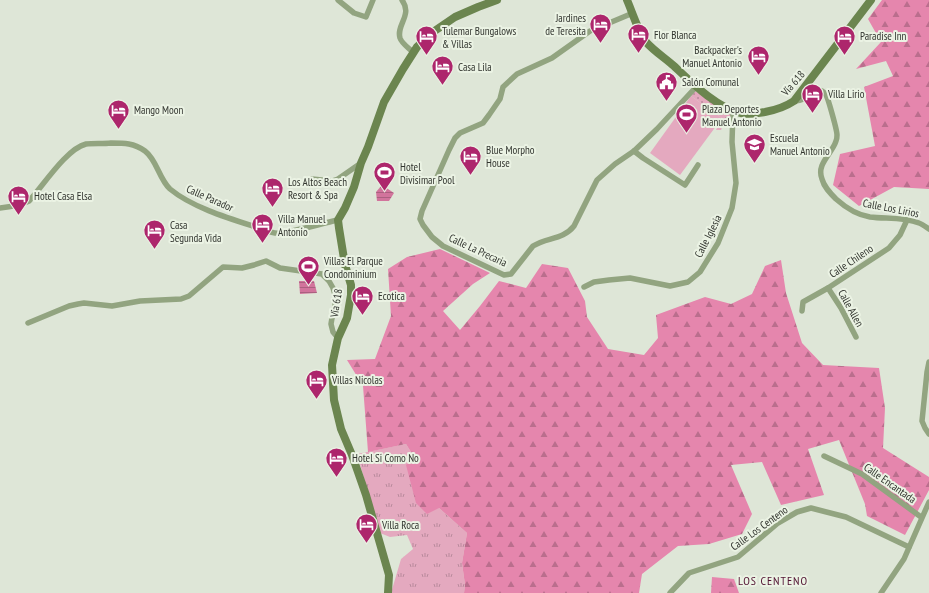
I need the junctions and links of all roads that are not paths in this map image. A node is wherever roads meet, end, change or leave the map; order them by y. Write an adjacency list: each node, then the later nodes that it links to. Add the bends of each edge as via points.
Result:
1 (338, 0): 2 (street, via 354,13 366,17)
2 (373, 0)
3 (402, 0): 8 (street, via 406,15 400,38)
4 (497, 0): 8 (street, via 455,17 433,32)
5 (626, 0): 7 (street, Vía 618)
6 (871, 0): 10 (street, Vía 618)
7 (633, 13): 9 (street, Vía 618, via 646,42); 12 (street, Calle La Precaria, via 590,31 552,58 517,74 504,87 500,99 483,123 460,133 455,138 420,219 432,237 443,246 504,275 511,274 537,243 570,231 597,180)
8 (413, 52): 13 (street, via 384,102)
9 (696, 87): 11 (street, Vía 618); 12 (street, Calle La Precaria)
10 (794, 101): 11 (street, Vía 618, via 774,110 754,114); 18 (street, Calle Los Lirios, via 804,99 817,90 826,95 837,140 820,173 825,187 833,196 843,205 870,217)
11 (733, 110): 20 (street, Calle Iglesia, via 732,142 736,183 732,208 718,243 700,272 688,282 670,286 630,278 594,282)
12 (634, 151): 14 (street, via 685,185)
13 (361, 163): 15 (street, via 332,181); 17 (street, via 354,187)
14 (698, 165)
15 (312, 179)
16 (0, 208): 17 (street, Calle Parador, via 14,207 28,201 62,161 78,148 86,144 126,143 146,151 169,188 178,195 198,206 238,221 277,234)
17 (338, 220): 25 (street, Vía 618, via 351,295 347,318)
18 (907, 220): 19 (street, Calle Los Lirios); 21 (street, Calle Chileno, via 900,235 889,248)
19 (929, 229)
20 (584, 287)
21 (828, 288): 22 (street, Calle Chileno, via 803,302); 24 (street, Calle Allen)
22 (802, 311)
23 (28, 323): 25 (street, via 78,304 112,306 140,301 181,299 189,296 223,267 242,268 266,261 280,268 322,274 329,281 336,298 331,324)
24 (856, 337)
25 (338, 338): 32 (street, Vía 618, via 332,365 334,400 341,429 366,495 389,575)
26 (929, 362): 27 (street, via 922,421)
27 (929, 434)
28 (824, 456): 30 (street, Calle Encantada, via 862,474)
29 (929, 502): 30 (street)
30 (922, 517): 31 (street)
31 (909, 547): 33 (street, Calle Los Centeno, via 846,516 811,508 797,512 778,524 738,557 689,573); 34 (street)
32 (388, 593)
33 (670, 593)
34 (882, 593)

